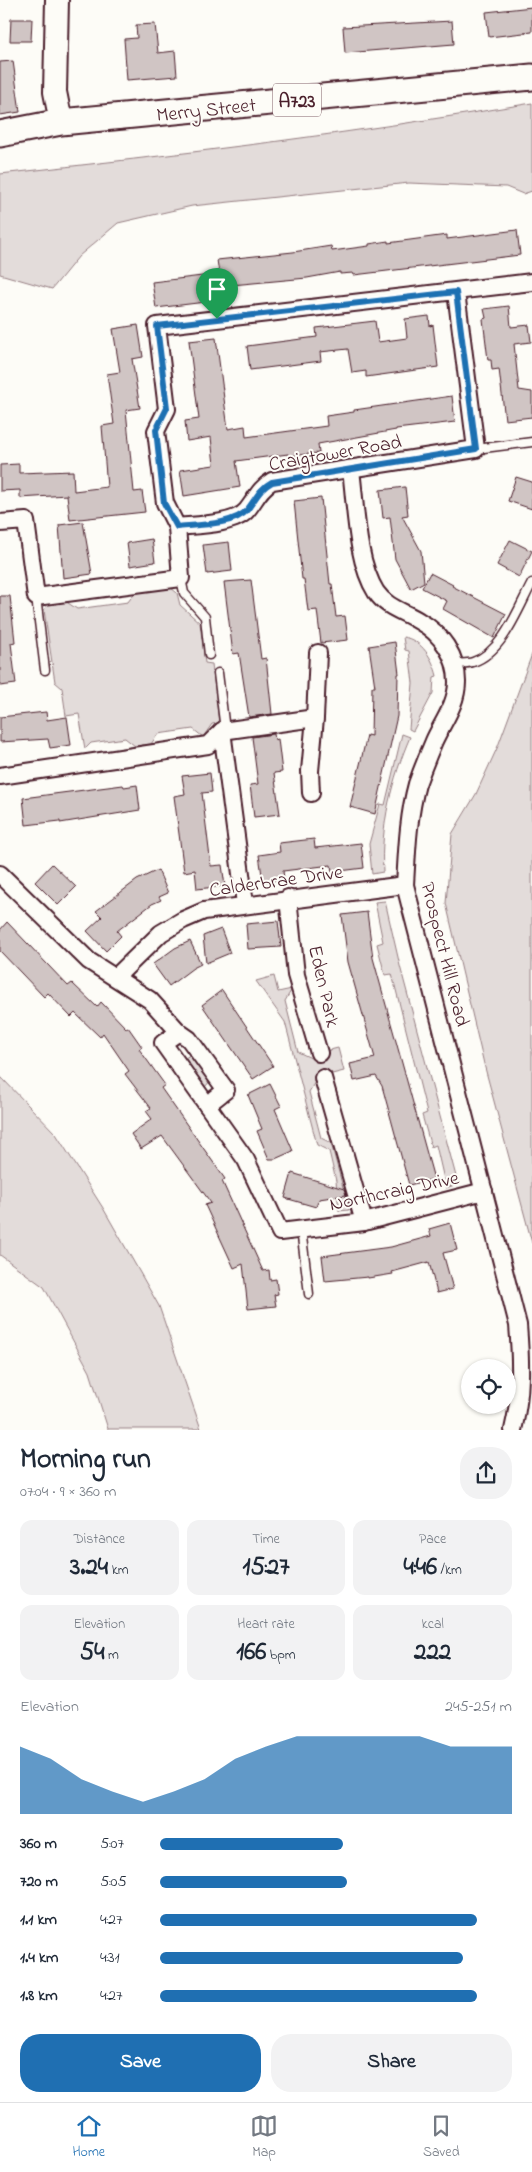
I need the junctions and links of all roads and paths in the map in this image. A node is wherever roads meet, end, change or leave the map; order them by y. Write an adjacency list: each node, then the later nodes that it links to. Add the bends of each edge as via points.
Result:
1 (57, 0): 3 (main road, via 55,92)
2 (532, 77): 3 (main road, Merry Street / A723)
3 (61, 122): 4 (main road, Merry Street / A723)
4 (0, 134)
5 (532, 282): 6 (street)
6 (456, 292): 8 (street); 11 (street, via 157,326 167,408 156,430 164,503)
7 (532, 442): 8 (lane)
8 (476, 449): 9 (street, Craigtower Road)
9 (351, 470): 11 (street, Craigtower Road, via 272,482 238,517); 17 (street, Prospect Hill Road, via 360,546 376,592 387,605 437,634 450,649)
10 (0, 523): 14 (street, via 26,521)
11 (177, 527): 12 (street)
12 (181, 578): 14 (street); 16 (lane, via 184,593 205,617)
13 (532, 583): 17 (lane, via 498,645 484,657)
14 (36, 597): 18 (lane)
15 (318, 653): 20 (street)
16 (209, 656)
17 (454, 664): 25 (street, Prospect Hill Road, via 457,682 454,699 418,784 409,823)
18 (45, 670)
19 (218, 673): 21 (lane, via 224,722)
20 (314, 718): 21 (street); 23 (street)
21 (222, 732): 22 (street, via 208,745); 27 (street)
22 (0, 776)
23 (311, 793)
24 (0, 874): 28 (street, via 89,961)
25 (405, 885): 26 (street, Calderbrae Drive); 33 (street, Prospect Hill Road)
26 (288, 898): 27 (street, Calderbrae Drive); 30 (street, Eden Park, via 296,976)
27 (245, 904): 28 (street, Calderbrae Drive, via 204,911 183,920 161,933)
28 (116, 977): 29 (street, via 150,1000)
29 (178, 1032): 32 (street, Northcraig Drive, via 163,1043); 32 (street, via 189,1039 226,1090)
30 (319, 1053)
31 (323, 1078): 34 (street)
32 (207, 1105): 35 (street, Northcraig Drive, via 246,1160 280,1232)
33 (484, 1191): 34 (street, Northcraig Drive); 37 (street, Prospect Hill Road, via 518,1325 521,1373)
34 (364, 1222): 35 (street, Northcraig Drive)
35 (301, 1229): 36 (lane)
36 (308, 1294)
37 (513, 1430)

